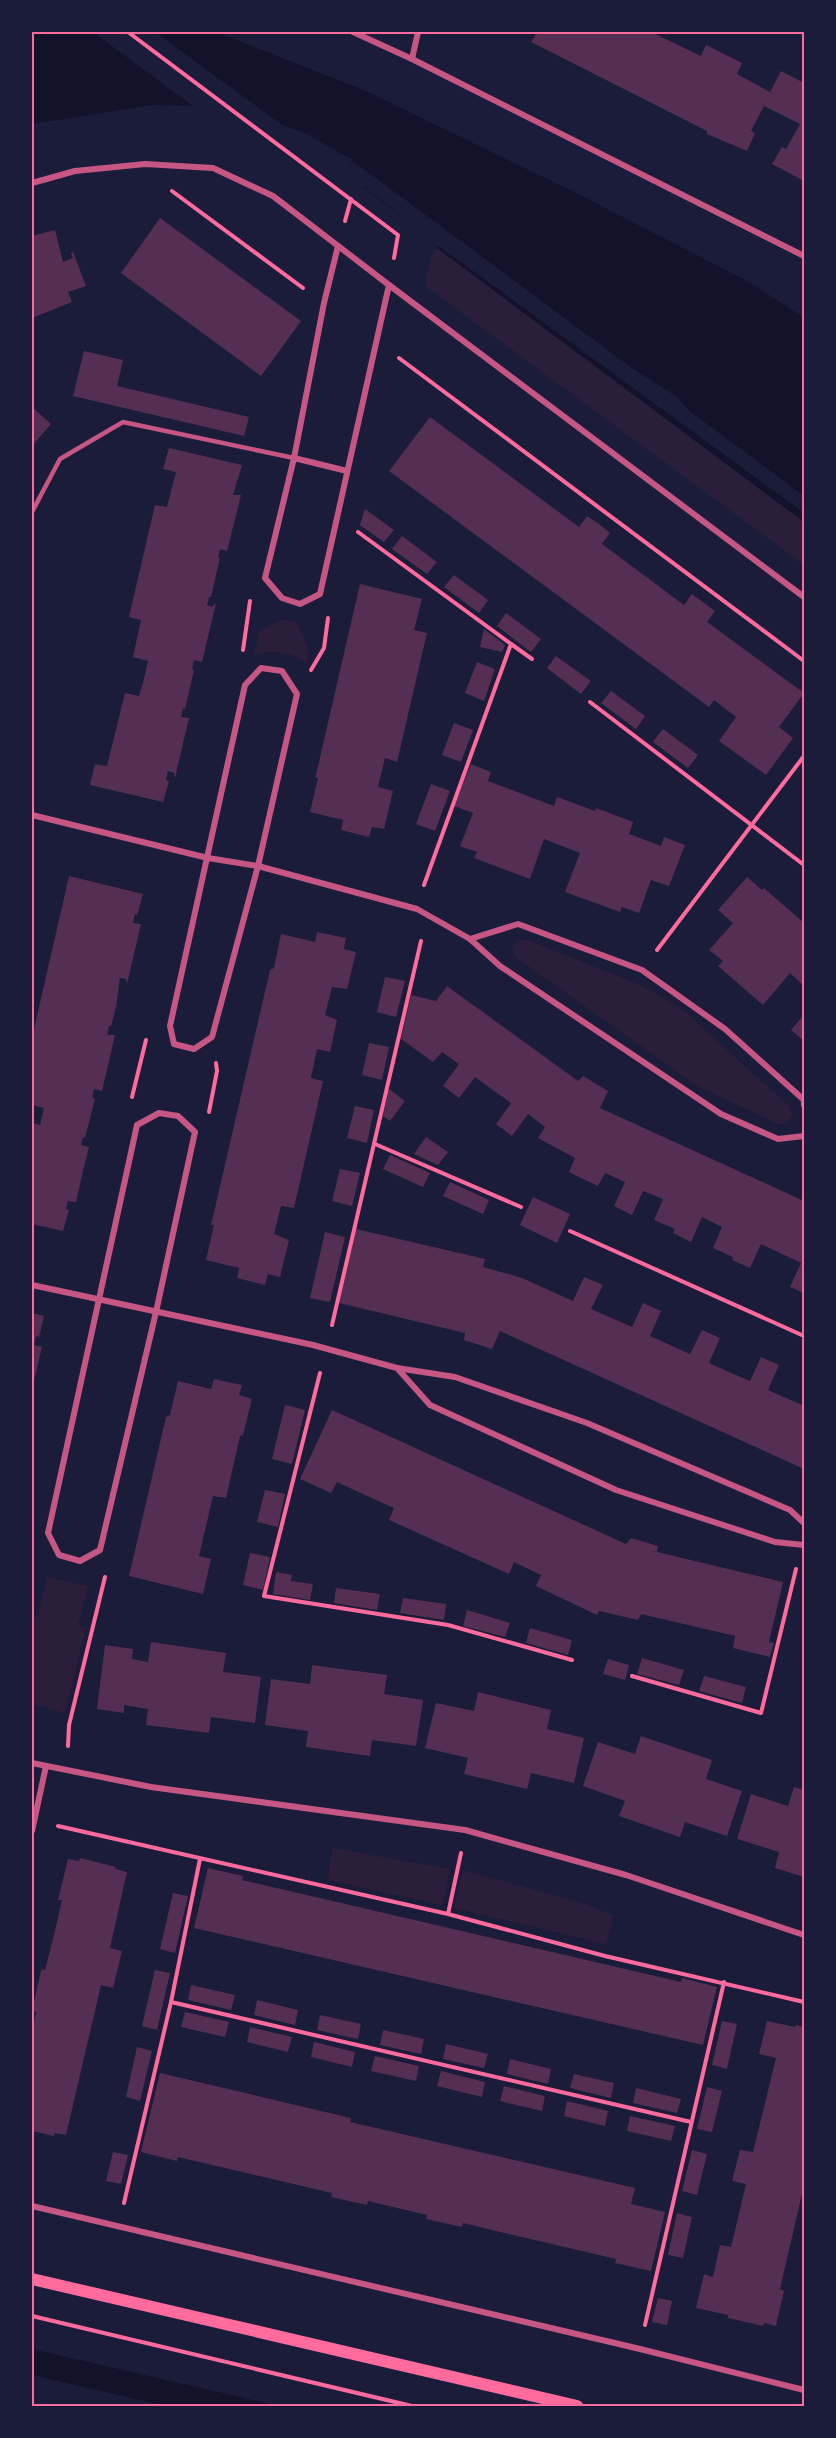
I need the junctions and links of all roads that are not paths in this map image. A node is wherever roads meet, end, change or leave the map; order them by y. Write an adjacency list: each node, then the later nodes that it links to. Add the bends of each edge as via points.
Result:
1 (352, 32): 3 (street)
2 (418, 32): 3 (street)
3 (412, 59): 6 (street)
4 (32, 183): 5 (street, via 75,171 145,164 213,168 273,196)
5 (338, 246): 7 (street); 8 (street)
6 (804, 256)
7 (388, 285): 9 (street); 11 (street)
8 (294, 458): 9 (street); 9 (street, via 265,578 282,598 300,604 320,594); 10 (lane, via 123,422 60,459)
9 (347, 471)
10 (32, 512)
11 (804, 597)
12 (32, 815): 13 (street)
13 (208, 858): 14 (street); 14 (street, via 170,1026 174,1044 194,1049 212,1038); 14 (street, via 245,685 261,668 282,671 297,694)
14 (258, 866): 15 (street, via 417,909)
15 (470, 939): 16 (street, via 518,924 642,970 725,1029 804,1100); 17 (street, via 500,966 721,1114 778,1139)
16 (804, 1105)
17 (804, 1136)
18 (32, 1285): 19 (street)
19 (97, 1300): 20 (street); 20 (street, via 137,1125 159,1113 178,1116 195,1132); 20 (street, via 48,1533 59,1556 80,1561 100,1550)
20 (156, 1312): 21 (street, via 313,1345)
21 (397, 1368): 22 (street, via 455,1377 587,1423 790,1510); 23 (street, via 430,1405 616,1490 776,1542)
22 (804, 1523)
23 (803, 1545)
24 (32, 1763): 25 (street)
25 (46, 1766): 26 (street); 27 (street, via 151,1787 465,1830 626,1875)
26 (32, 1831)
27 (804, 1935)
28 (32, 2206): 30 (street)
29 (32, 2279): 31 (main road)
30 (804, 2388)
31 (531, 2401): 32 (main road)
32 (577, 2406)

